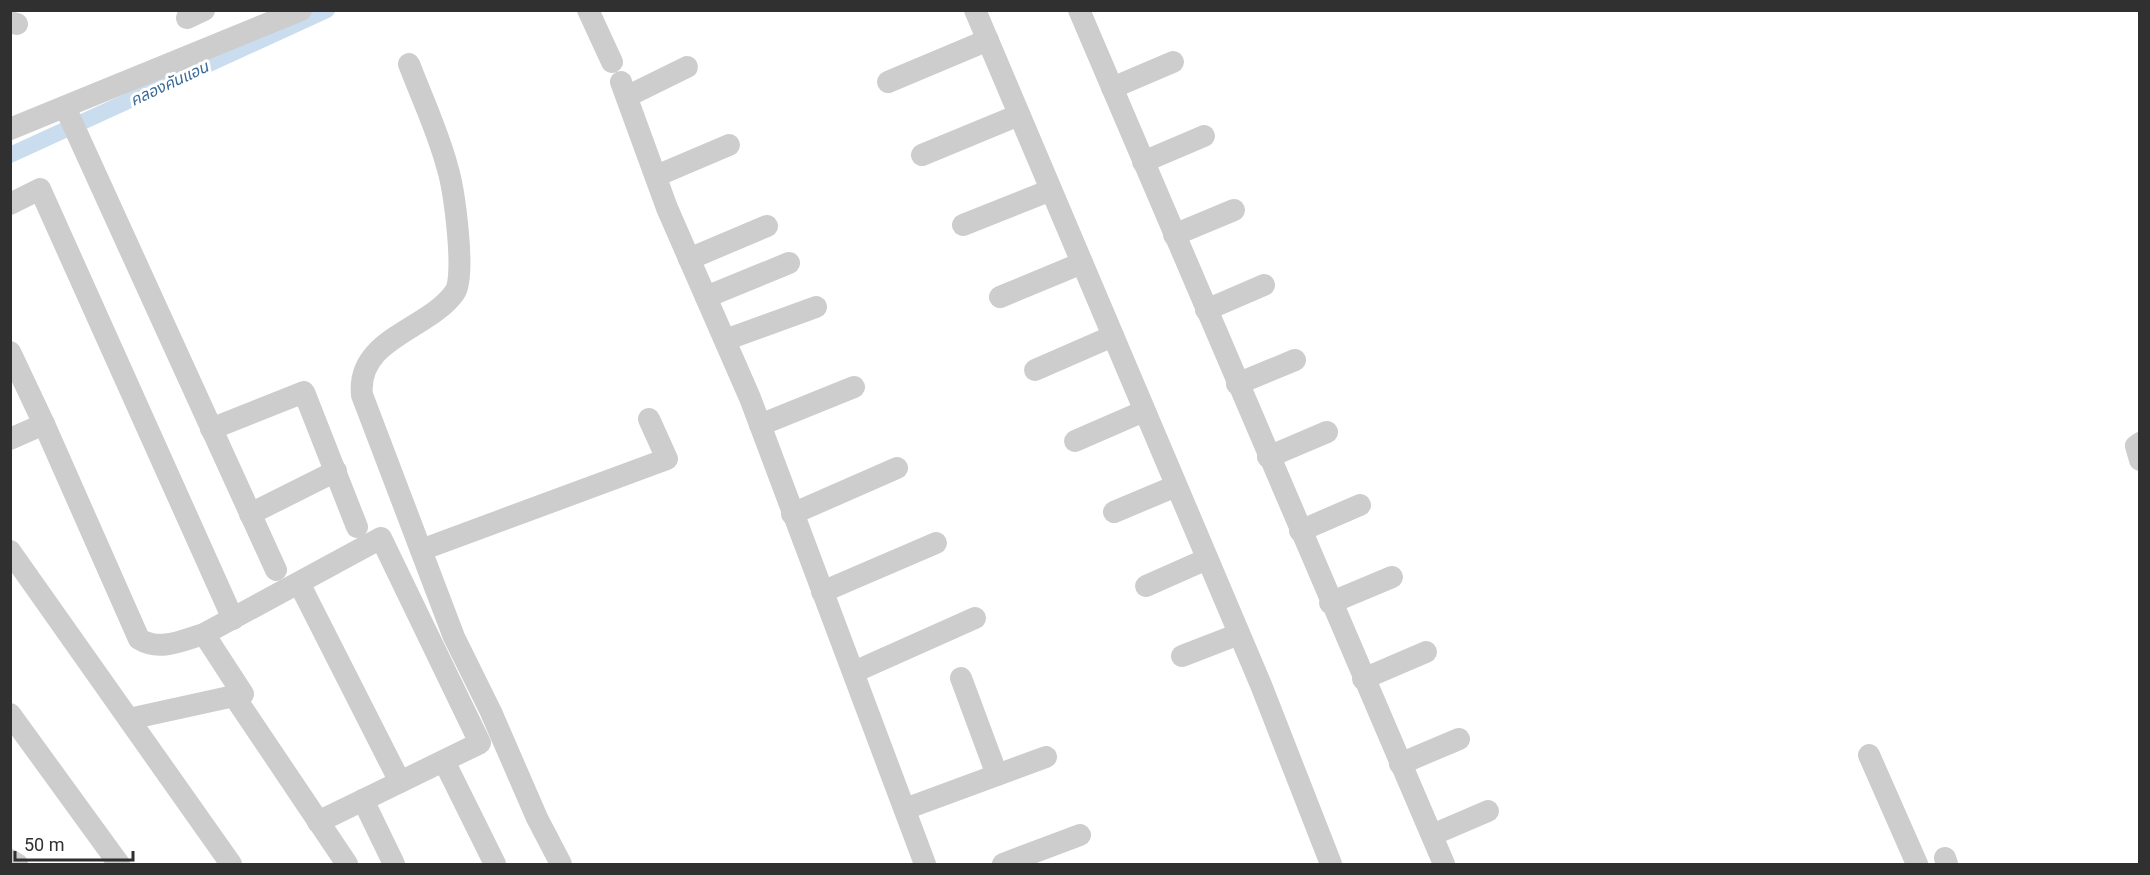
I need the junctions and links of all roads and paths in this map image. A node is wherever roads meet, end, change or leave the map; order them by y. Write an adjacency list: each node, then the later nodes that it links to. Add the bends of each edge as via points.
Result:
1 (302, 10): 12 (street)
2 (588, 10): 6 (street)
3 (975, 10): 5 (street)
4 (1080, 11): 11 (street)
5 (988, 40): 10 (street); 13 (street)
6 (612, 62)
7 (1173, 62): 11 (street)
8 (409, 64): 62 (street, via 448,167 461,262 456,291 374,356 360,380 362,395)
9 (687, 67): 19 (street, via 625,89)
10 (888, 82)
11 (1112, 88): 18 (street)
12 (65, 107): 14 (street); 45 (street)
13 (1019, 114): 17 (street); 20 (street)
14 (10, 129)
15 (1204, 136): 18 (street)
16 (729, 145): 19 (street)
17 (922, 155)
18 (1143, 162): 25 (street)
19 (656, 176): 26 (street)
20 (1051, 190): 23 (street); 28 (street)
21 (10, 204): 72 (street, via 40,189)
22 (1234, 210): 25 (street)
23 (963, 225)
24 (767, 226): 26 (street)
25 (1174, 235): 33 (street)
26 (689, 259): 30 (street)
27 (789, 263): 30 (street)
28 (1082, 263): 31 (street); 34 (street)
29 (1264, 285): 33 (street)
30 (706, 297): 35 (street)
31 (1000, 297)
32 (816, 307): 35 (street)
33 (1206, 310): 39 (street)
34 (1113, 336): 38 (street); 41 (street)
35 (725, 340): 44 (street)
36 (10, 352): 43 (street)
37 (1295, 360): 39 (street)
38 (1035, 370)
39 (1238, 384): 50 (street)
40 (854, 387): 44 (street)
41 (1144, 411): 48 (street); 54 (street)
42 (649, 419): 62 (street, via 667,459)
43 (44, 424): 47 (street); 73 (street, via 139,639 149,646 163,646)
44 (760, 425): 58 (street)
45 (211, 429): 53 (street, via 304,392); 57 (street)
46 (1327, 432): 50 (street)
47 (10, 439)
48 (1075, 441)
49 (2139, 443): 51 (street)
50 (1268, 457): 60 (street)
51 (2139, 460)
52 (897, 468): 58 (street)
53 (336, 471): 57 (street); 59 (street)
54 (1176, 486): 56 (street); 64 (street)
55 (1360, 506): 60 (street)
56 (1114, 512)
57 (250, 514): 65 (street)
58 (792, 514): 69 (street)
59 (357, 527)
60 (1300, 531): 70 (street)
61 (936, 543): 69 (street)
62 (421, 550): 103 (street, via 454,637)
63 (10, 551): 82 (street)
64 (1207, 559): 68 (street); 74 (street)
65 (276, 570)
66 (1392, 577): 70 (street)
67 (299, 583): 72 (street); 86 (street, via 381,538 480,743); 89 (street)
68 (1146, 586)
69 (822, 592): 77 (street)
70 (1330, 603): 79 (street)
71 (975, 618): 77 (street)
72 (233, 619): 73 (street)
73 (204, 634): 80 (street, via 243,694)
74 (1239, 634): 76 (street); 106 (street)
75 (1426, 652): 79 (street)
76 (1182, 656)
77 (854, 672): 91 (street)
78 (961, 678): 88 (street)
79 (1363, 679): 87 (street)
80 (234, 696): 82 (street); 93 (street)
81 (10, 714): 98 (street)
82 (129, 719): 99 (street)
83 (1460, 739): 87 (street)
84 (1869, 755): 108 (street)
85 (1046, 757): 88 (street)
86 (444, 761): 89 (street); 102 (street)
87 (1400, 764): 95 (street)
88 (997, 775): 91 (street)
89 (400, 782): 90 (street)
90 (363, 800): 93 (street); 101 (street)
91 (905, 809): 104 (street)
92 (1488, 811): 95 (street)
93 (318, 822): 100 (street)
94 (1080, 835): 105 (street)
95 (1432, 835): 107 (street)
96 (10, 860): 97 (street)
97 (17, 864)
98 (119, 864)
99 (231, 864)
100 (347, 864)
101 (394, 864)
102 (495, 864)
103 (561, 864)
104 (925, 864)
105 (1002, 864)
106 (1331, 864)
107 (1444, 864)
108 (1917, 864)

